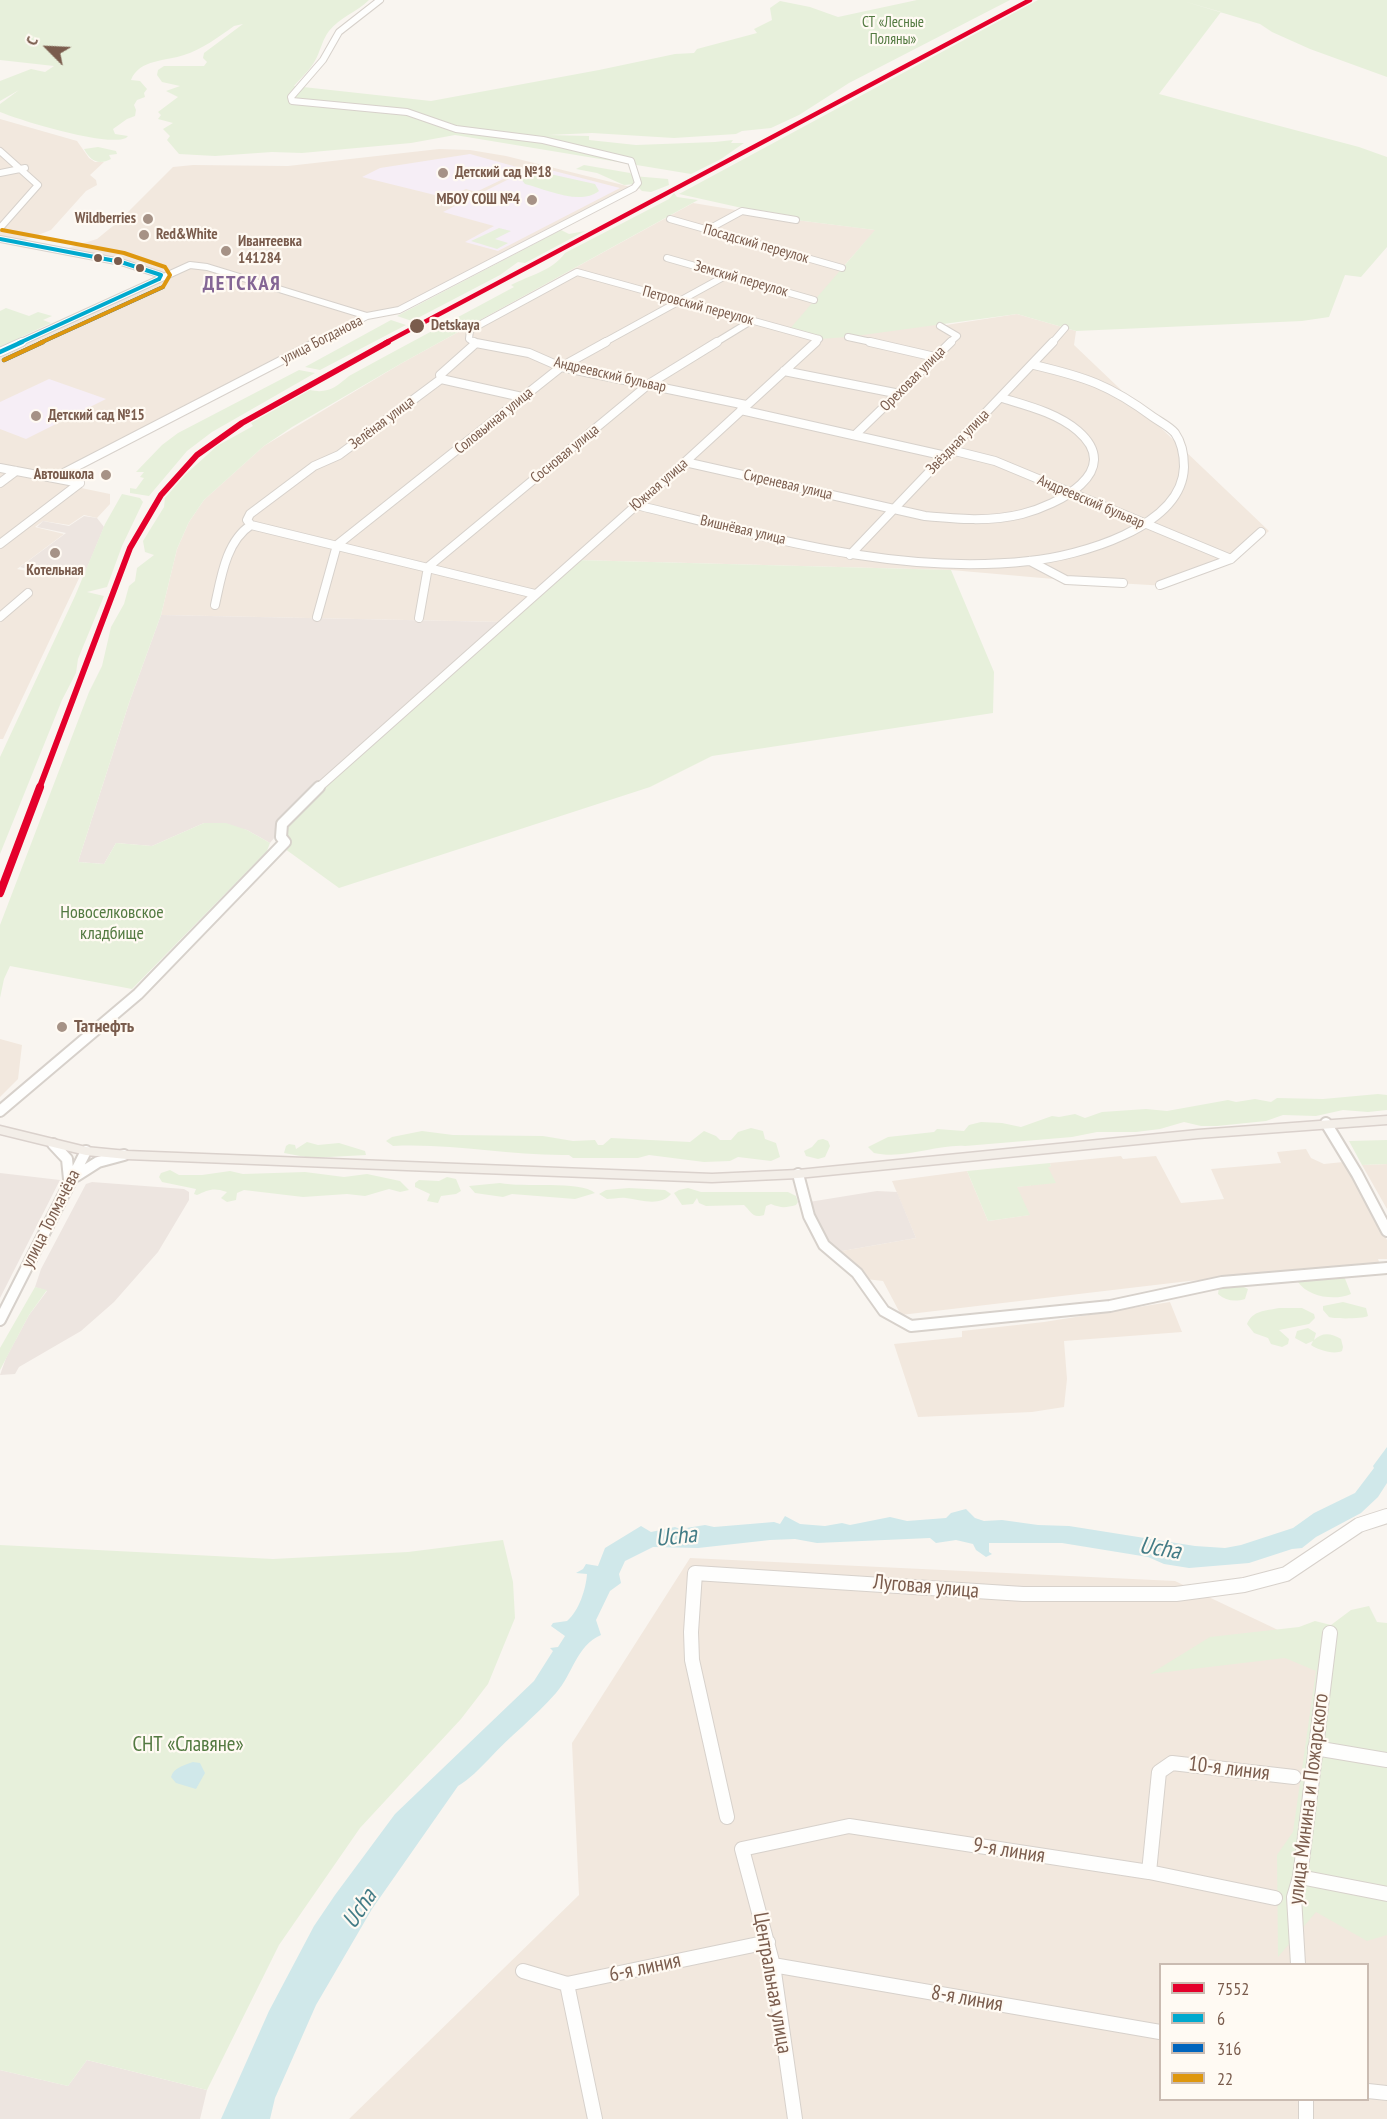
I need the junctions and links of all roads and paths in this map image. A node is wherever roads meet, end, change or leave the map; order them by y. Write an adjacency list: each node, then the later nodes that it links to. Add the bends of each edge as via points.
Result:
1 (380, 0): 16 (street, улица Богданова, via 339,32 323,60 291,97 292,101 407,112 456,129 552,142 631,161 638,183 399,310)
2 (0, 151): 3 (street)
3 (25, 168): 4 (street); 7 (street, via 38,187)
4 (0, 172)
5 (670, 219): 8 (street, Посадский переулок)
6 (796, 220): 8 (street, via 742,211)
7 (0, 228)
8 (707, 230): 11 (street, Посадский переулок)
9 (0, 239): 13 (street, via 131,264 161,274)
10 (667, 258): 12 (street, Земский переулок)
11 (842, 268)
12 (727, 275): 14 (street, Соловьиная улица); 15 (street, Земский переулок)
13 (159, 279): 16 (street, via 190,265 200,265); 23 (street)
14 (679, 300): 17 (street, Петровский переулок); 22 (street, Петровский переулок, via 577,272 470,330 468,339); 26 (street, Соловьиная улица)
15 (814, 300)
16 (366, 316): 39 (street, улица Богданова)
17 (751, 321): 21 (street, Петровский переулок); 29 (street, Сосновая улица)
18 (940, 326): 24 (street, Ореховая улица, via 957,336)
19 (1065, 328): 25 (street, Звёздная улица)
20 (848, 337): 24 (street)
21 (819, 339): 27 (street, Южная улица)
22 (476, 343): 26 (street, Андреевский бульвар, via 529,353); 28 (street, Зелёная улица, via 440,375)
23 (0, 352)
24 (935, 357): 30 (street, Ореховая улица)
25 (1034, 365): 32 (street, Звёздная улица); 45 (street, Вишнёвая улица, via 1107,386 1175,432 1186,468 1179,489 1164,511)
26 (561, 367): 29 (street, Андреевский бульвар); 31 (street, Соловьиная улица)
27 (784, 370): 30 (street); 33 (street, Южная улица)
28 (441, 379): 31 (street); 44 (street, Зелёная улица, via 339,455 314,466 250,514 247,520)
29 (649, 384): 33 (street, Андреевский бульвар); 52 (street, Сосновая улица)
30 (900, 394): 34 (street, Ореховая улица)
31 (522, 397): 48 (street, Соловьиная улица)
32 (1002, 398): 35 (street, Звёздная улица); 41 (street, via 1059,418 1091,446 1094,462 1088,480)
33 (743, 408): 34 (street, Андреевский бульвар); 36 (street, Южная улица)
34 (855, 435): 35 (street, Андреевский бульвар)
35 (948, 453): 41 (street, Андреевский бульвар, via 995,461); 43 (street, Звёздная улица)
36 (685, 462): 42 (street, Южная улица); 43 (street, Сиреневая улица)
37 (0, 468): 38 (street)
38 (16, 471): 39 (street); 40 (street)
39 (54, 478): 47 (street, via 80,483)
40 (0, 483)
41 (1071, 494): 43 (street, Сиреневая улица, via 1020,515 990,519 925,516); 45 (street, Андреевский бульвар)
42 (636, 505): 49 (street, Вишнёвая улица); 56 (street, Южная улица)
43 (892, 509): 49 (street, Звёздная улица)
44 (251, 525): 48 (street); 57 (street, Зелёная улица, via 235,541)
45 (1144, 525): 50 (street, Андреевский бульвар); 51 (street, Вишнёвая улица, via 1107,542)
46 (1261, 532): 50 (street)
47 (0, 544)
48 (337, 545): 52 (street); 59 (street)
49 (850, 555): 51 (street, Вишнёвая улица, via 913,563)
50 (1231, 559): 54 (street)
51 (1030, 561): 53 (street, via 1066,580)
52 (428, 567): 56 (street); 60 (street)
53 (1123, 583)
54 (1160, 585)
55 (28, 593): 58 (street)
56 (535, 594): 61 (street, Южная улица, via 287,817 280,831 285,842 138,994)
57 (215, 605)
58 (0, 616)
59 (317, 617)
60 (419, 618)
61 (0, 1111)
62 (1387, 1120): 63 (main road)
63 (1326, 1123): 68 (main road); 70 (street)
64 (0, 1130): 65 (main road)
65 (53, 1144): 66 (main road); 69 (street, via 69,1162)
66 (86, 1151): 67 (main road); 69 (street, улица Толмачёва)
67 (127, 1155): 68 (main road, via 682,1178); 69 (street, via 86,1167)
68 (798, 1174): 71 (street, via 811,1225 832,1254 857,1274 880,1308 911,1326 1110,1306 1222,1282)
69 (69, 1182): 72 (street, улица Толмачёва)
70 (1387, 1231)
71 (1387, 1268)
72 (0, 1320)
73 (1387, 1516): 78 (street, Луговая улица, via 1359,1525 1286,1574 1244,1585 1176,1594 1023,1594 695,1573 692,1660)
74 (1330, 1633): 75 (street, улица Минина и Пожарского)
75 (1315, 1748): 76 (street); 81 (street, улица Минина и Пожарского)
76 (1387, 1760)
77 (1294, 1777): 80 (street, 10-я линия, via 1172,1763 1160,1772)
78 (727, 1817)
79 (742, 1849): 80 (street, 9-я линия, via 849,1826); 84 (street, Центральная улица)
80 (1149, 1872): 83 (street, 9-я линия)
81 (1300, 1877): 82 (street); 85 (street, улица Минина и Пожарского, via 1294,1897)
82 (1387, 1894)
83 (1275, 1898)
84 (768, 1942): 86 (street, Центральная улица); 88 (street, 6-я линия)
85 (1298, 1963)
86 (773, 1965): 89 (street, 8-я линия); 94 (street, Центральная улица)
87 (523, 1971): 88 (street, 6-я линия)
88 (567, 1984): 93 (street)
89 (1159, 2032)
90 (1369, 2091): 91 (street)
91 (1387, 2093)
92 (1306, 2101): 95 (street)
93 (595, 2119)
94 (795, 2119)
95 (1306, 2119)

